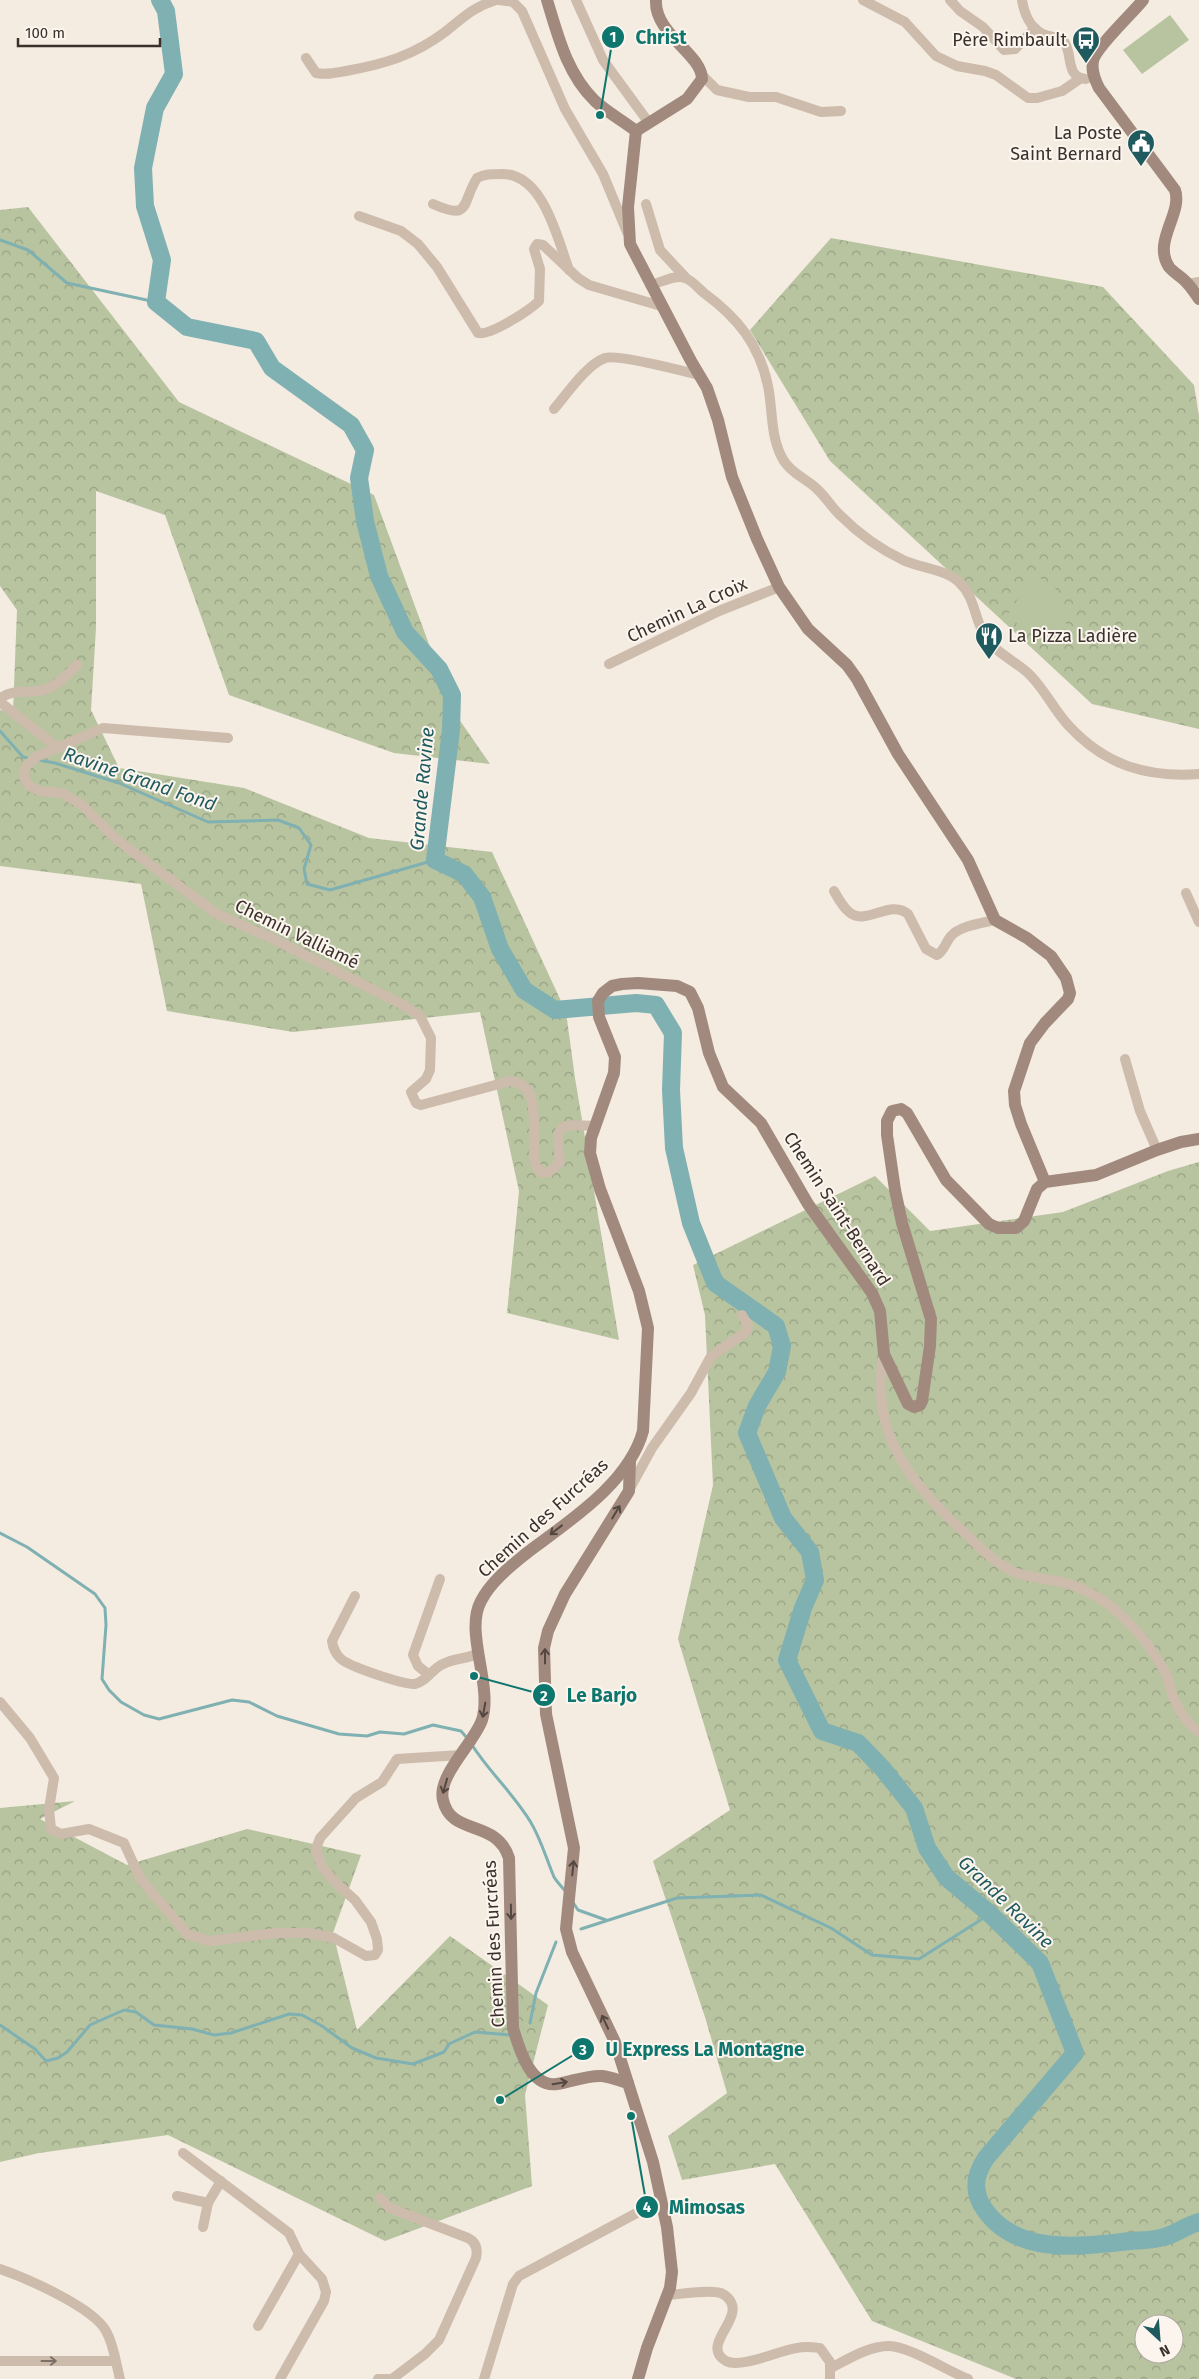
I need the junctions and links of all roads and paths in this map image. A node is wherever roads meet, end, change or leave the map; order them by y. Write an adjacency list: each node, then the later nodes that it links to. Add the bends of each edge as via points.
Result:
1 (498, 0): 10 (street, via 479,5 444,33 395,60 328,75 316,73); 20 (street, via 513,2 522,11 565,110 603,174)
2 (547, 0): 16 (street, via 574,74 597,102)
3 (576, 0): 15 (street, via 603,60)
4 (656, 0): 11 (street, via 662,22)
5 (863, 0): 12 (street, via 905,22 936,56 957,66 996,75 1028,98 1062,91)
6 (950, 0): 9 (street, via 1004,50 1015,49)
7 (1022, 0): 9 (street, via 1024,14)
8 (1143, 0): 13 (street, via 1094,56)
9 (1035, 28): 12 (street, via 1063,40 1072,70)
10 (306, 58)
11 (702, 75): 14 (street, via 717,90 749,97 776,97 821,112); 15 (street, via 700,84 687,99)
12 (1081, 78): 13 (street)
13 (1095, 80): 23 (street, via 1175,190 1176,202 1164,244 1165,256 1170,267)
14 (841, 111)
15 (649, 123): 16 (street)
16 (636, 131): 20 (street)
17 (432, 204): 21 (street, via 456,212 465,206 477,178 488,174 511,174 531,186 540,198)
18 (646, 204): 22 (street, via 660,250)
19 (359, 216): 21 (street, via 400,231 418,244 478,333 494,330 539,301 540,268 534,249 537,244)
20 (628, 234): 24 (street, via 633,253)
21 (570, 271): 26 (street, via 589,285)
22 (686, 278): 24 (street, via 678,277); 36 (street, via 741,324 756,350 768,385 777,445 784,461 795,473 817,488 840,515 880,548 959,582 973,603 980,626 990,642 1029,674 1045,691 1068,726 1092,746 1118,764 1147,773)
23 (1193, 283): 25 (street)
24 (650, 285): 26 (street)
25 (1199, 299)
26 (662, 306): 27 (street)
27 (699, 375): 28 (street, via 625,359 605,358 580,378); 29 (street, via 718,420 732,476)
28 (554, 409)
29 (779, 587): 30 (street, Chemin La Croix, via 719,611); 39 (street, via 808,629 847,665 857,679 898,754 968,860)
30 (609, 664)
31 (77, 665): 32 (street, via 49,687 39,691 23,690)
32 (0, 698)
33 (0, 702): 35 (street)
34 (228, 738): 35 (street, Chemin Valliamé, via 103,728)
35 (58, 748): 43 (street, Chemin Valliamé, via 28,764 24,777 29,786 40,791 62,793 82,805 116,839 217,914 281,943 420,1016 432,1038 426,1079 411,1092 416,1103 421,1105 491,1085 518,1082 527,1088 533,1106 534,1159 542,1172 549,1172 560,1162 557,1136 561,1128 568,1125)
36 (1199, 774)
37 (834, 891): 39 (street, via 848,911 856,915 866,916 893,908 904,910 926,949 936,955 955,932)
38 (1186, 893): 40 (street)
39 (995, 920): 46 (street, via 1050,956 1069,986 1068,999 1030,1043 1014,1091 1021,1124)
40 (1199, 922)
41 (599, 1017): 43 (street, Chemin des Furcréas, via 616,1057 614,1073); 48 (street, Chemin Saint-Bernard, via 598,1002 612,986 638,983 678,986 690,992 723,1087 761,1123 808,1204 872,1293 880,1311)
42 (1125, 1059): 45 (street, via 1140,1110)
43 (596, 1126): 49 (street, Chemin des Furcréas, via 591,1138 592,1167 640,1291 648,1328 643,1431)
44 (1199, 1139): 45 (street)
45 (1158, 1150): 46 (street, via 1096,1175)
46 (1045, 1182): 48 (street, via 1037,1189 1024,1220 1016,1228 998,1228 989,1224 946,1180 907,1113 901,1109 892,1110 886,1135 895,1190 931,1319 920,1405 908,1404)
47 (742, 1315): 51 (street, via 748,1325 746,1332 710,1358 692,1393 652,1448)
48 (884, 1354): 57 (street, Chemin Saint-Bernard, via 880,1391 888,1433 905,1468 922,1489 954,1524 1010,1570 1076,1586 1096,1595 1118,1612 1155,1655 1180,1710)
49 (630, 1461): 50 (street, Chemin des Furcréas); 51 (street)
50 (608, 1487): 51 (street, via 623,1482); 54 (street, Chemin des Furcréas, one-way to 54, via 486,1591 477,1614)
51 (629, 1491): 59 (street, one-way to 51, via 615,2042 572,1952 566,1929 574,1848 546,1714 544,1648 565,1594)
52 (440, 1579): 55 (street, via 413,1654 418,1666)
53 (355, 1596): 55 (street, via 332,1641 332,1648 341,1660 396,1682 422,1682)
54 (479, 1653): 55 (street, via 443,1663); 58 (street, Chemin des Furcréas, one-way to 58, via 486,1707)
55 (428, 1674)
56 (0, 1702): 58 (street, via 30,1738 54,1778 51,1828 61,1834 89,1829 124,1843 140,1878 187,1934 208,1941 309,1933 334,1938 366,1956 376,1956 377,1939 371,1922 319,1861 320,1838 359,1795 382,1782 397,1759)
57 (1199, 1732)
58 (468, 1744): 59 (street, Chemin des Furcréas, one-way to 59, via 448,1775 442,1798 454,1820 494,1836 502,1843 509,1858 514,2028 519,2046 537,2079 545,2084 602,2076)
59 (628, 2083): 64 (street, via 653,2162)
60 (183, 2153): 61 (street)
61 (221, 2181): 65 (street); 67 (street, via 288,2233)
62 (177, 2196): 65 (street)
63 (380, 2198): 78 (street, via 390,2208 468,2238 478,2249 439,2340)
64 (661, 2200): 69 (street, via 672,2272); 79 (street, via 519,2276 513,2284)
65 (208, 2203): 66 (street)
66 (203, 2227)
67 (299, 2254): 70 (street); 75 (street, via 322,2279 326,2292)
68 (0, 2269): 72 (street, via 53,2292 93,2317 105,2330)
69 (667, 2295): 73 (street, via 714,2292 731,2300 732,2318 719,2338 718,2348 720,2356 728,2362 741,2363 810,2346 820,2348); 80 (street, via 646,2348)
70 (258, 2326)
71 (0, 2360): 72 (street, one-way to 72)
72 (115, 2361): 74 (street)
73 (831, 2368): 81 (street); 82 (street, via 871,2349 888,2346 908,2350)
74 (120, 2379)
75 (280, 2379)
76 (378, 2379): 77 (street)
77 (388, 2379)
78 (392, 2379)
79 (484, 2379)
80 (638, 2379)
81 (830, 2379)
82 (968, 2379)

